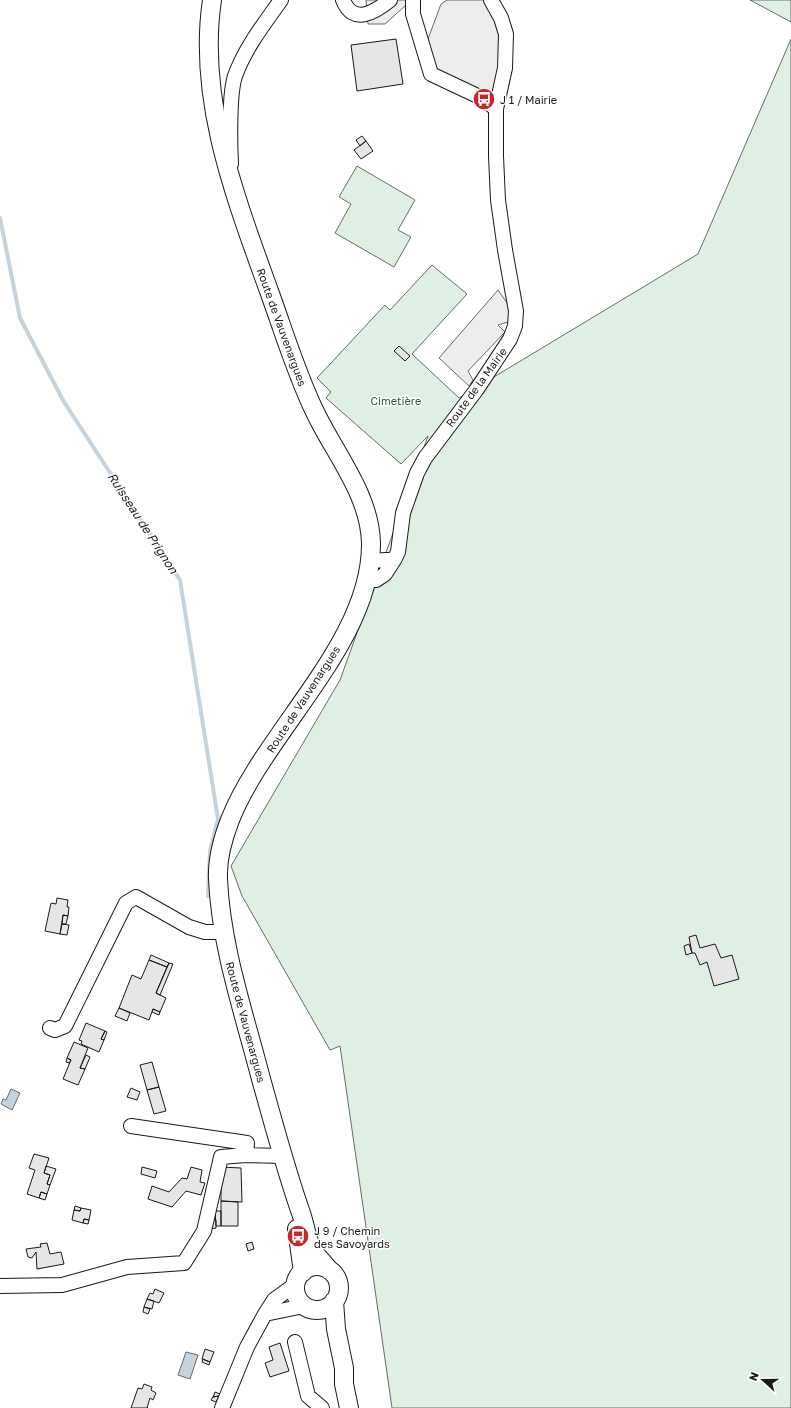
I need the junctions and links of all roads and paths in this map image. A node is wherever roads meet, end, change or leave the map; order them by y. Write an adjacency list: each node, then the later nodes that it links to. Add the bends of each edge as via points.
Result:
1 (212, 0): 8 (main road, Route de Vauvenargues, via 208,67 220,136)
2 (281, 0): 8 (street, via 252,43 235,77 231,129)
3 (343, 0): 4 (street, via 352,12 364,15 370,14)
4 (390, 0)
5 (413, 0): 7 (street, via 413,14 431,74 484,99)
6 (491, 0): 7 (street, Route de la Mairie, via 506,34 505,68)
7 (496, 109): 10 (street, Route de la Mairie, via 498,200 516,311 515,326 510,339 477,389 424,458 403,513 398,552)
8 (233, 182): 9 (main road, Route de Vauvenargues, via 245,226 294,366 364,506 369,524)
9 (369, 560): 10 (street); 11 (main road, Route de Vauvenargues)
10 (394, 560): 11 (street, Route de la Mairie, via 385,574 376,580)
11 (366, 579): 12 (main road, Route de Vauvenargues, via 339,645 258,767 230,819 221,846 217,874)
12 (223, 932): 13 (street, via 206,932 189,927 136,897 126,903 65,1026 55,1030); 16 (main road, Route de Vauvenargues)
13 (50, 1028)
14 (130, 1126): 15 (street, via 247,1143)
15 (246, 1155): 16 (street); 20 (street, via 221,1157 204,1231 184,1263 127,1267 62,1285)
16 (282, 1156): 17 (main road, Route de Vauvenargues)
17 (287, 1175): 18 (main road, Route de Vauvenargues, via 312,1248); 19 (main road, Route de Vauvenargues)
18 (329, 1270): 19 (main road, via 316,1267); 21 (main road, via 334,1275 338,1288)
19 (299, 1278): 22 (main road, via 296,1296); 23 (street, via 274,1300)
20 (0, 1286)
21 (334, 1301): 22 (main road, via 323,1309); 25 (main road)
22 (310, 1308): 23 (street); 25 (main road, via 326,1332 336,1370)
23 (265, 1314): 26 (street, via 247,1347)
24 (295, 1342): 27 (street, via 308,1396)
25 (344, 1384): 28 (main road)
26 (222, 1408)
27 (322, 1408)
28 (349, 1408)

